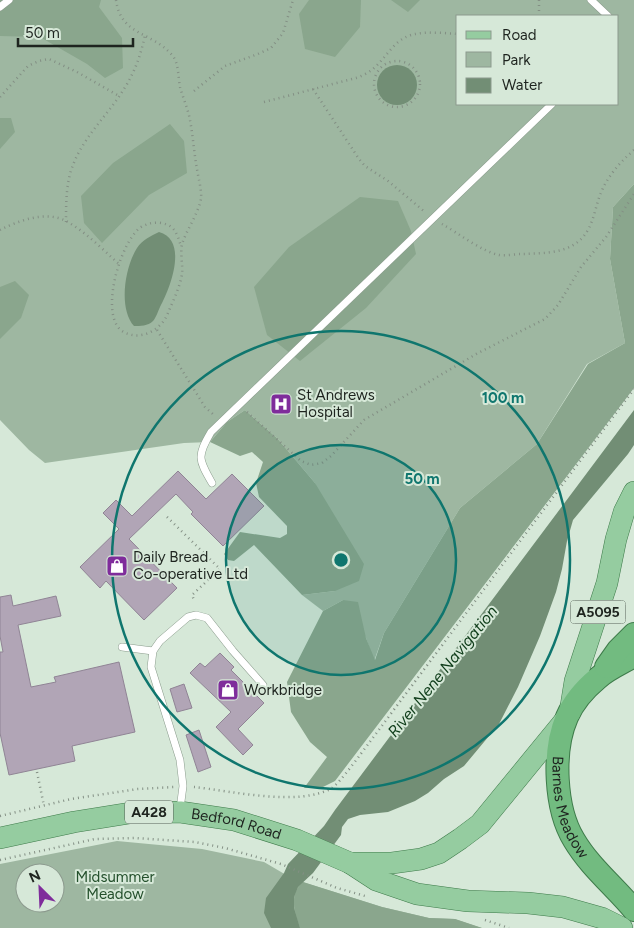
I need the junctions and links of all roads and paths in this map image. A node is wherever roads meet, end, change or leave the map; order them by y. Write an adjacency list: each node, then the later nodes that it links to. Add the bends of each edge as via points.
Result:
1 (9, 0): 6 (lane)
2 (116, 0): 10 (path, via 122,20)
3 (293, 0): 14 (path, via 283,33 270,48 225,66)
4 (539, 0): 7 (path)
5 (591, 0): 8 (lane)
6 (0, 7)
7 (539, 15)
8 (607, 15)
9 (456, 34): 11 (path, via 410,36 394,46)
10 (145, 35): 15 (path, via 132,75); 24 (path, via 174,56 190,119 201,198)
11 (378, 64): 12 (path); 13 (path, via 356,78)
12 (381, 68): 12 (path, via 396,61 415,70 419,91 411,103 395,108 381,102 375,87)
13 (313, 89): 17 (path); 21 (path, via 365,166)
14 (194, 91)
15 (119, 96): 16 (path, via 49,59 28,66); 22 (path, via 84,142 72,166)
16 (0, 97)
17 (264, 102)
18 (551, 105): 21 (lane)
19 (634, 150): 21 (path, via 609,176 590,226 574,246 562,250 500,255)
20 (634, 194): 28 (path, via 606,237 581,267 554,311 364,420 322,463 311,465 301,461)
21 (433, 219): 28 (lane)
22 (66, 222): 23 (path, via 47,217); 25 (path)
23 (0, 230)
24 (181, 246): 25 (path, via 176,231 169,224 155,222 142,226 132,237); 26 (path, via 181,277 165,320)
25 (119, 264): 26 (path, via 111,298 113,318 120,329 131,336)
26 (157, 330): 29 (path, via 205,407)
27 (634, 389): 42 (path, via 334,787 312,796 289,798)
28 (240, 405): 29 (lane)
29 (222, 422): 30 (lane, via 211,432 201,451 203,468)
30 (212, 483)
31 (634, 492): 40 (main road, A5095, via 624,512)
32 (167, 517): 33 (path, via 220,569 192,595)
33 (194, 600)
34 (634, 634): 38 (highway)
35 (122, 647): 36 (lane)
36 (153, 651): 39 (lane, via 188,617 207,618); 42 (lane, via 151,667 180,760)
37 (634, 656): 38 (highway, Barnes Meadow)
38 (598, 678): 40 (highway, Barnes Meadow)
39 (263, 685)
40 (568, 715): 48 (main road, Bedford Road / A428, via 480,824 439,853 392,863); 50 (highway, Barnes Meadow, via 559,760 558,788 562,812 587,860)
41 (38, 772): 43 (path)
42 (183, 786): 43 (path, via 138,789); 44 (lane)
43 (44, 806): 45 (path)
44 (180, 812): 46 (main road, Bedford Road / A428, via 130,813); 48 (main road, Bedford Road / A428, via 234,820 297,840)
45 (0, 816)
46 (0, 838)
47 (0, 860): 49 (path, via 94,840 135,838 195,842 226,848 281,864)
48 (343, 860): 51 (main road, Bedford Road / A428, via 376,880 417,894 563,907 602,918)
49 (313, 878)
50 (634, 910)
51 (622, 928)

